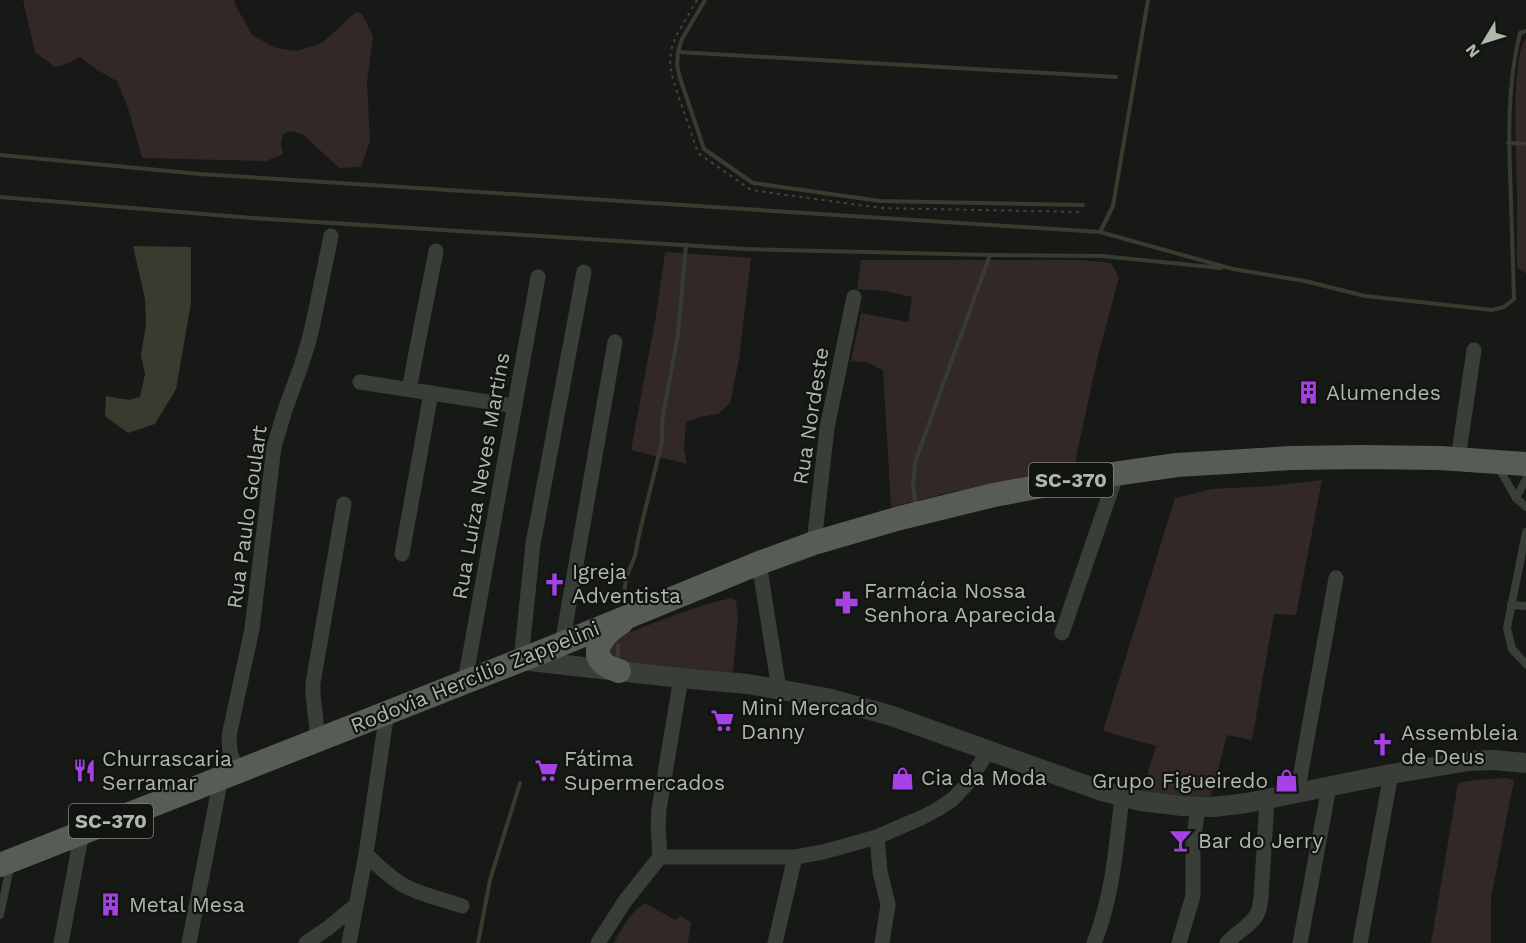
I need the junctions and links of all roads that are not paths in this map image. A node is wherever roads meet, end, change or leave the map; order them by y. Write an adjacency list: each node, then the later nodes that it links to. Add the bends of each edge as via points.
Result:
1 (331, 236): 43 (street, Rua Paulo Goulart, via 309,340 274,447 252,629 229,735)
2 (436, 251): 9 (street)
3 (584, 272): 31 (street, via 533,544)
4 (538, 277): 11 (street, Rua Luíza Neves Martins)
5 (854, 297): 21 (street, Rua Nordeste, via 827,428)
6 (615, 342): 30 (street)
7 (1474, 350): 12 (street)
8 (360, 382): 9 (street)
9 (409, 390): 10 (street)
10 (431, 393): 11 (street); 22 (street)
11 (515, 405): 36 (street, Rua Luíza Neves Martins)
12 (1458, 459): 13 (main road, Rodovia Hercílio Zappelini / SC-370); 15 (main road, Rodovia Hercílio Zappelini / SC-370, via 1292,458 1177,465)
13 (1495, 462): 14 (main road, Rodovia Hercílio Zappelini / SC-370); 17 (lane)
14 (1526, 464)
15 (1117, 474): 21 (main road, Rodovia Hercílio Zappelini / SC-370, via 954,504); 29 (street)
16 (1526, 479): 17 (lane)
17 (1516, 498): 19 (lane)
18 (344, 504): 39 (street, via 313,683)
19 (1526, 507)
20 (1526, 532): 25 (lane)
21 (814, 543): 23 (main road, Rodovia Hercílio Zappelini / SC-370)
22 (402, 554)
23 (759, 563): 27 (main road, Rodovia Hercílio Zappelini / SC-370); 37 (street)
24 (1336, 578): 45 (street)
25 (1511, 605): 26 (lane); 32 (lane, via 1509,639 1512,649)
26 (1526, 606)
27 (635, 614): 28 (main road, Rodovia Hercílio Zappelini / SC-370); 34 (main road, via 609,631 598,649 601,662)
28 (593, 631): 30 (main road, Rodovia Hercílio Zappelini / SC-370); 34 (main road, via 585,650 588,659 597,666)
29 (1062, 633)
30 (556, 646): 31 (main road, Rodovia Hercílio Zappelini / SC-370); 33 (street)
31 (521, 660): 33 (street); 36 (main road, Rodovia Hercílio Zappelini / SC-370)
32 (1526, 664)
33 (584, 667): 34 (street)
34 (619, 671): 35 (street)
35 (681, 678): 37 (street); 53 (street, via 659,808)
36 (465, 681): 38 (main road, Rodovia Hercílio Zappelini / SC-370)
37 (779, 689): 40 (street, via 856,705)
38 (387, 712): 39 (main road, Rodovia Hercílio Zappelini / SC-370); 51 (street)
39 (318, 740): 43 (main road, Rodovia Hercílio Zappelini / SC-370)
40 (989, 750): 46 (street); 50 (street, via 953,799)
41 (1526, 763): 42 (street, via 1469,761)
42 (1391, 774): 44 (street); 69 (street)
43 (229, 775): 49 (main road, Rodovia Hercílio Zappelini / SC-370); 59 (street)
44 (1329, 787): 45 (street); 68 (street)
45 (1297, 794): 47 (street)
46 (1122, 797): 48 (street); 65 (street, via 1113,879)
47 (1267, 800): 48 (street); 67 (street, via 1258,913)
48 (1198, 807): 66 (street, via 1193,896)
49 (82, 832): 54 (main road, Rodovia Hercílio Zappelini / SC-370); 58 (street)
50 (877, 837): 52 (street); 64 (street, via 888,905)
51 (366, 854): 55 (street); 56 (street, via 402,885)
52 (795, 856): 53 (street); 63 (street)
53 (660, 857): 62 (street)
54 (6, 862): 57 (lane)
55 (356, 905): 60 (street); 61 (street)
56 (462, 906)
57 (0, 915)
58 (61, 943)
59 (189, 943)
60 (306, 943)
61 (349, 943)
62 (598, 943)
63 (775, 943)
64 (882, 943)
65 (1094, 943)
66 (1179, 943)
67 (1227, 943)
68 (1300, 943)
69 (1360, 943)

